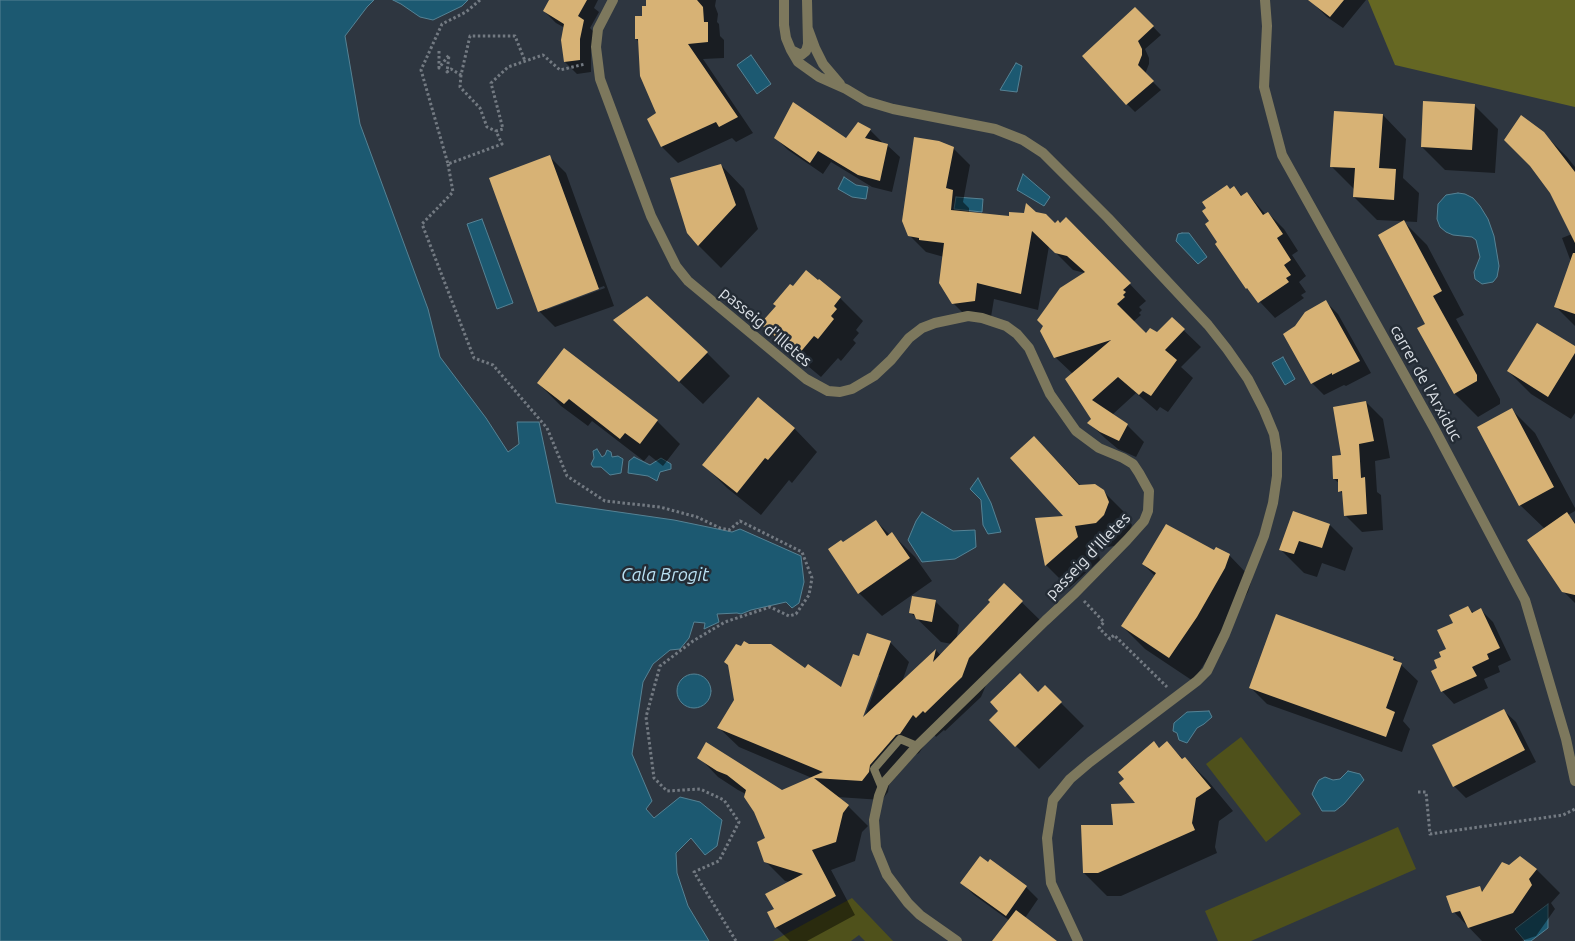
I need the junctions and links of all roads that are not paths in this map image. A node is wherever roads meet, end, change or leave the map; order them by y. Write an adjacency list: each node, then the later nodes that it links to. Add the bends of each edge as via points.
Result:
1 (612, 0): 8 (street, passeig d'Illetes, via 598,29 596,47 600,79 652,216 676,266 688,281 806,379 828,391 852,389 874,376 922,328 968,316 1001,324 1025,342 1050,394 1076,432 1099,448 1133,464 1148,491 1148,511 1144,521 1076,593)
2 (784, 0): 6 (street, via 784,25)
3 (807, 0): 5 (street)
4 (1265, 0): 9 (street, carrer de l'Arxiduc, via 1264,87 1282,155 1434,428 1525,600 1566,739)
5 (808, 29): 6 (street, via 806,51 801,55); 7 (street, via 823,64)
6 (791, 50): 7 (street, via 798,62)
7 (846, 90): 12 (street, via 866,101 893,109 995,129 1023,140 1043,153 1208,325 1248,378 1274,434 1277,476 1264,536 1207,670 1083,768 1053,800 1047,838 1051,883)
8 (917, 746): 10 (street, passeig d'Illetes); 10 (lane, via 900,739 874,769)
9 (1575, 781)
10 (882, 788): 11 (street, passeig d'Illetes, via 874,832 876,848 887,875 908,903)
11 (957, 941)
12 (1078, 941)

